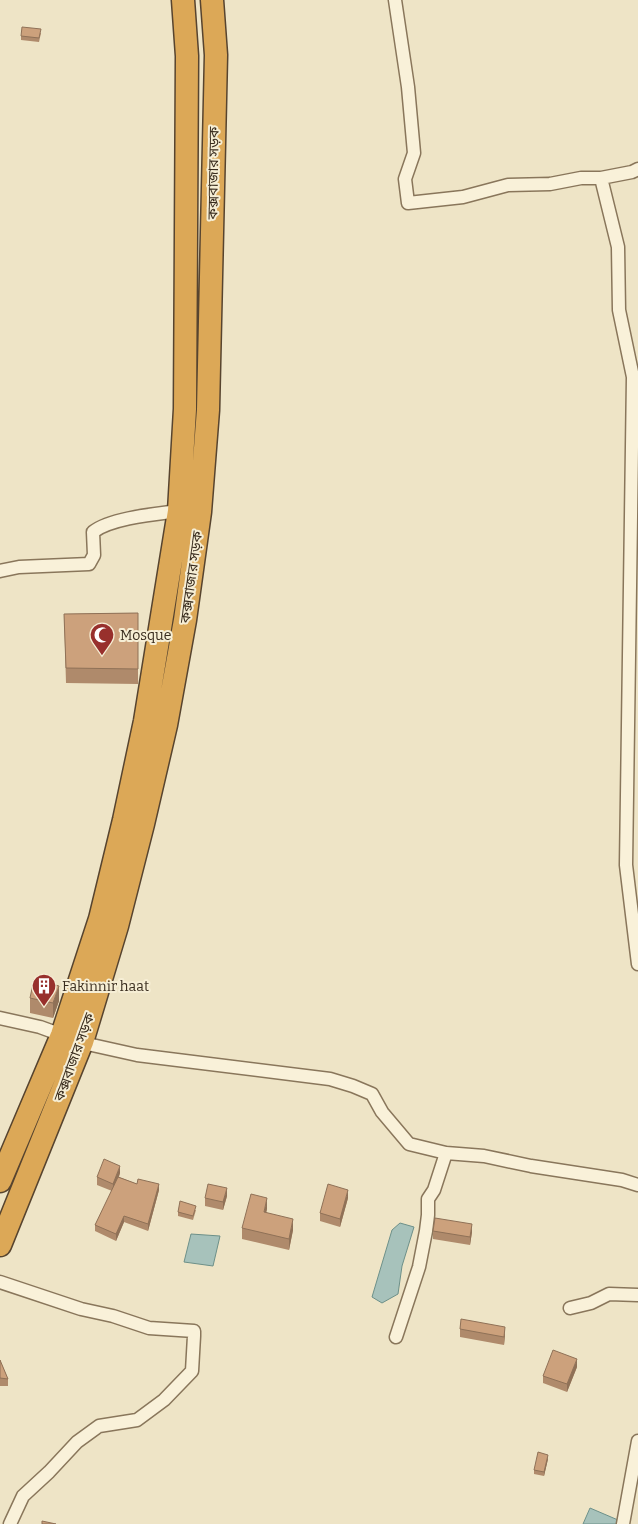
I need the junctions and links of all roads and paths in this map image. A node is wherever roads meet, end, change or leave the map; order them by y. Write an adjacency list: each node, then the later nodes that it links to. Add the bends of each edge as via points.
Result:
1 (183, 0): 6 (highway, কক্সবাজার সড়ক, via 187,56 185,399)
2 (212, 0): 6 (highway, কক্সবাজার সড়ক, via 216,56 208,400)
3 (396, 0): 5 (street, via 414,153 405,179 408,203 463,197 508,185)
4 (638, 169): 5 (street)
5 (600, 178): 8 (street, via 618,247 619,310 633,377 626,865)
6 (190, 512): 7 (street, via 132,518 100,527 93,532 94,554 89,564); 10 (highway, কক্সবাজার সড়ক, via 185,620 166,724 117,926)
7 (0, 570)
8 (638, 964)
9 (0, 1018): 10 (street)
10 (72, 1038): 11 (street, via 92,1046 137,1055 330,1079 353,1086 372,1094 382,1112 409,1144); 12 (highway, কক্সবাজার সড়ক); 14 (highway, কক্সবাজার সড়ক)
11 (446, 1153): 13 (street, via 484,1156); 18 (street, via 428,1199 419,1267)
12 (0, 1181)
13 (638, 1185)
14 (0, 1245)
15 (0, 1282): 20 (street, via 149,1328 194,1331 192,1371 164,1400 137,1420 99,1426 77,1442 23,1496)
16 (638, 1294): 17 (street, via 609,1294)
17 (570, 1308)
18 (396, 1337)
19 (638, 1441): 21 (street)
20 (10, 1524)
21 (623, 1524)

